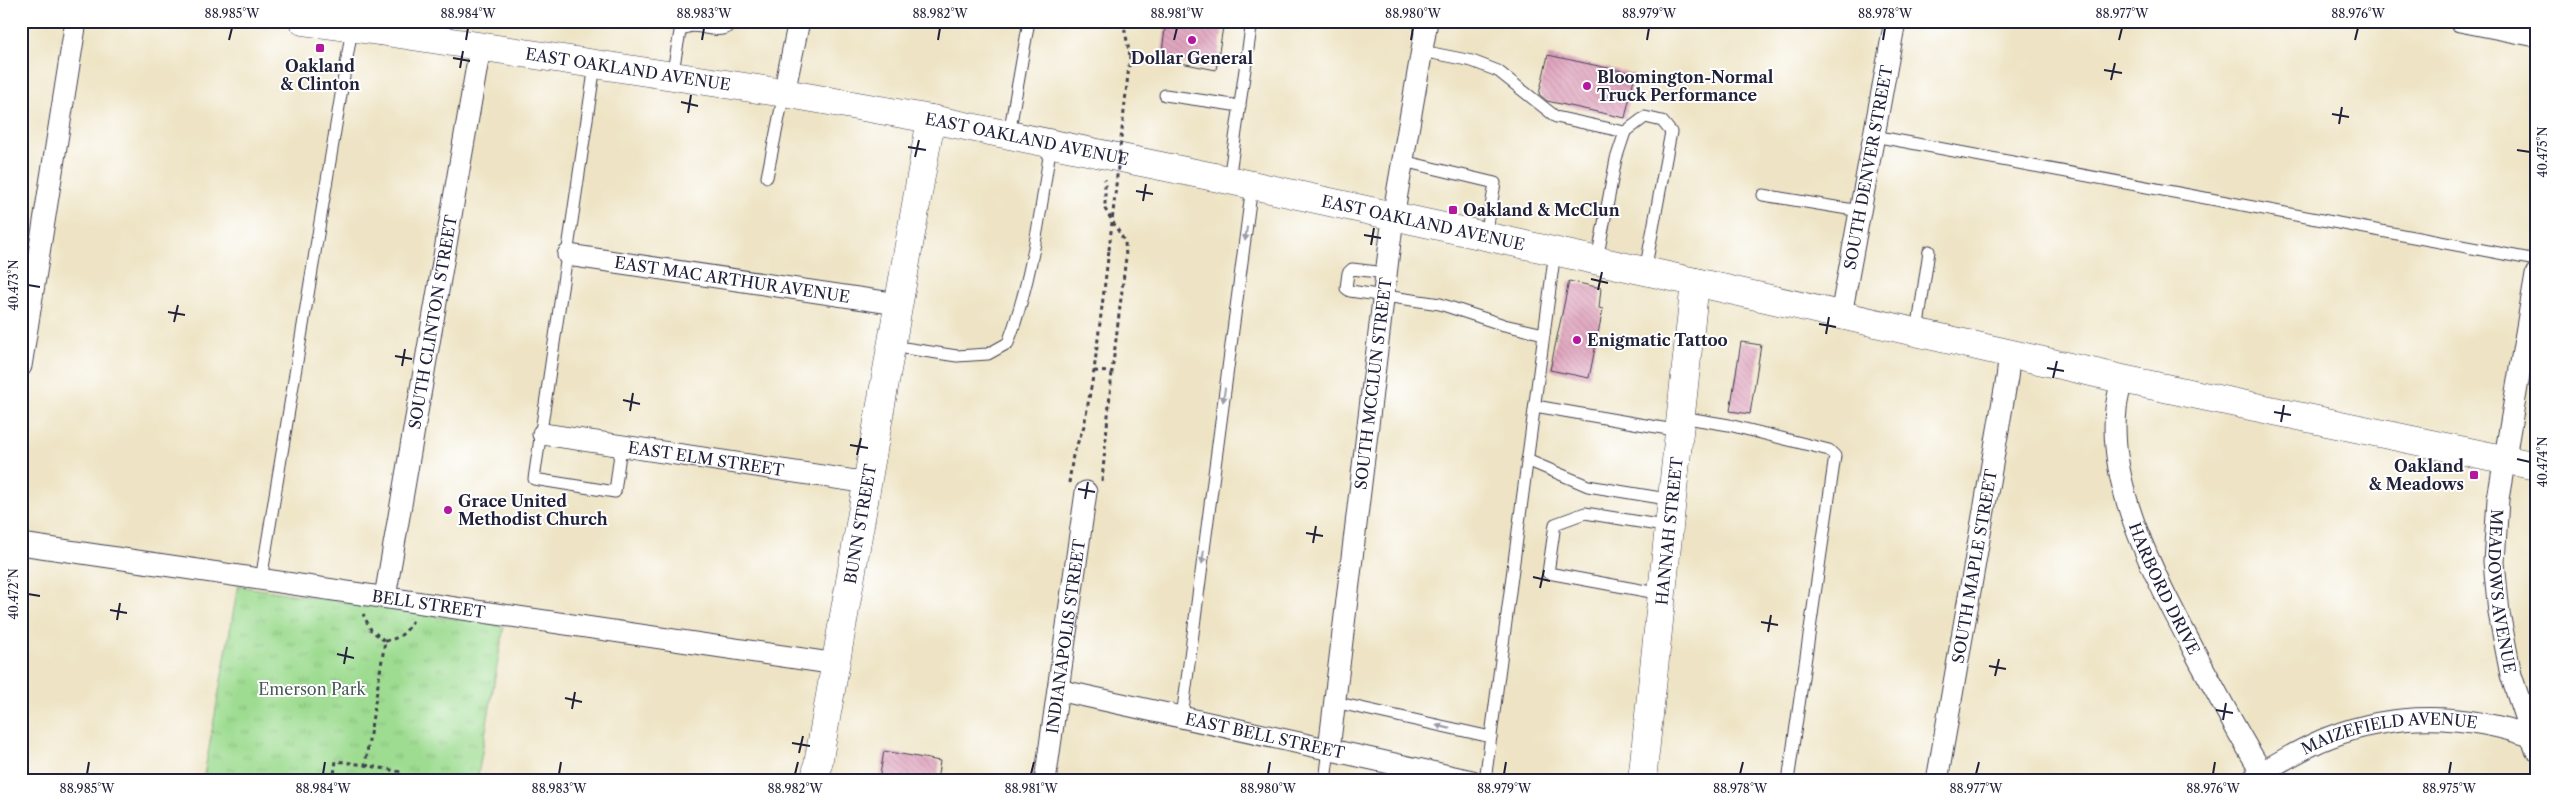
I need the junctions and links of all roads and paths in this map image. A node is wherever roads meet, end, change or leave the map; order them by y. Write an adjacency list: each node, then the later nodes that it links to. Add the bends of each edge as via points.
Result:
1 (76, 21): 52 (street)
2 (303, 21): 13 (main road, EAST OAKLAND AVENUE)
3 (434, 21): 15 (main road)
4 (737, 21): 18 (lane, via 723,29 684,28 680,32)
5 (799, 21): 19 (street)
6 (1029, 21): 24 (lane)
7 (1123, 21): 35 (path, bridge, via 1130,56)
8 (1252, 21): 21 (lane)
9 (1426, 21): 16 (street, SOUTH MCCLUN STREET)
10 (1895, 21): 25 (street, SOUTH DENVER STREET)
11 (2460, 21): 14 (street)
12 (380, 26): 13 (main road, EAST OAKLAND AVENUE); 15 (main road, EAST OAKLAND AVENUE)
13 (352, 28): 68 (lane)
14 (2536, 36)
15 (475, 47): 17 (main road, EAST OAKLAND AVENUE); 70 (street, SOUTH CLINTON STREET)
16 (1422, 51): 23 (lane, via 1498,71 1556,117); 27 (street, SOUTH MCCLUN STREET)
17 (595, 65): 18 (main road, EAST OAKLAND AVENUE); 38 (lane)
18 (672, 77): 19 (main road, EAST OAKLAND AVENUE)
19 (784, 93): 22 (main road, EAST OAKLAND AVENUE); 28 (lane)
20 (1165, 95): 21 (lane)
21 (1240, 106): 30 (lane)
22 (931, 119): 24 (main road, EAST OAKLAND AVENUE); 46 (main road, BUNN STREET)
23 (1624, 132): 39 (lane); 41 (lane, via 1645,117 1662,120 1671,132)
24 (1009, 134): 26 (main road, EAST OAKLAND AVENUE)
25 (1874, 136): 32 (street, SOUTH DENVER STREET); 40 (lane)
26 (1050, 143): 30 (main road, EAST OAKLAND AVENUE); 50 (lane, via 1019,315 1008,343 988,354 957,356)
27 (1402, 161): 33 (street, SOUTH MCCLUN STREET); 34 (lane, via 1494,184)
28 (767, 178)
29 (1105, 179): 54 (path, via 1105,209 1124,242 1126,257)
30 (1240, 183): 33 (main road, EAST OAKLAND AVENUE); 77 (lane, one-way to 77)
31 (1763, 195): 32 (lane)
32 (1860, 211): 47 (street, SOUTH DENVER STREET)
33 (1393, 217): 34 (main road, EAST OAKLAND AVENUE); 42 (street, SOUTH MCCLUN STREET)
34 (1486, 237): 36 (main road, EAST OAKLAND AVENUE)
35 (1109, 250)
36 (1555, 251): 39 (main road, EAST OAKLAND AVENUE); 49 (lane)
37 (1929, 251): 48 (lane)
38 (568, 255): 46 (street, EAST MAC ARTHUR AVENUE); 58 (lane)
39 (1597, 260): 41 (main road, EAST OAKLAND AVENUE)
40 (2536, 260)
41 (1645, 270): 44 (main road, EAST OAKLAND AVENUE)
42 (1386, 273): 45 (street, SOUTH MCCLUN STREET); 45 (lane, via 1352,269 1348,273 1347,290)
43 (2536, 274): 60 (street, MEADOWS AVENUE)
44 (1695, 282): 47 (main road, EAST OAKLAND AVENUE); 57 (main road, HANNAH STREET)
45 (1383, 296): 49 (lane, via 1440,304); 76 (street, SOUTH MCCLUN STREET)
46 (898, 304): 50 (main road, BUNN STREET)
47 (1841, 315): 48 (main road, EAST OAKLAND AVENUE)
48 (1917, 332): 51 (main road, EAST OAKLAND AVENUE)
49 (1544, 334): 56 (lane)
50 (891, 346): 63 (main road, BUNN STREET)
51 (2010, 353): 55 (main road, EAST OAKLAND AVENUE); 92 (street, SOUTH MAPLE STREET)
52 (21, 366)
53 (1094, 371): 54 (path)
54 (1112, 372): 64 (path, via 1101,494)
55 (2122, 379): 60 (main road, EAST OAKLAND AVENUE); 82 (street, HARBORD DRIVE, via 2116,424 2123,486 2129,508 2169,601)
56 (1534, 406): 57 (lane); 61 (lane)
57 (1680, 424): 65 (main road, HANNAH STREET); 91 (lane, via 1729,425 1828,450 1834,456)
58 (543, 434): 59 (street, EAST ELM STREET); 59 (lane, via 534,479 615,492)
59 (621, 446): 63 (street, EAST ELM STREET)
60 (2505, 459): 62 (main road, EAST OAKLAND AVENUE); 79 (street, MEADOWS AVENUE, via 2495,532 2496,590 2511,675)
61 (1527, 460): 65 (lane, via 1588,486); 78 (lane)
62 (2536, 466)
63 (869, 482): 74 (main road, BUNN STREET)
64 (1086, 492): 75 (street, INDIANAPOLIS STREET)
65 (1673, 500): 66 (main road, HANNAH STREET)
66 (1670, 528): 69 (main road, HANNAH STREET); 69 (lane, via 1585,513 1556,524 1548,573)
67 (21, 544): 68 (street, BELL STREET)
68 (261, 580): 70 (street, BELL STREET)
69 (1663, 594): 90 (main road, HANNAH STREET)
70 (385, 597): 74 (street, BELL STREET)
71 (362, 611): 73 (path, via 371,630)
72 (413, 620): 73 (path, via 406,632 394,640)
73 (385, 641): 81 (path)
74 (837, 664): 85 (main road, BUNN STREET)
75 (1058, 690): 77 (street, EAST BELL STREET); 86 (street, INDIANAPOLIS STREET)
76 (1334, 702): 78 (lane, one-way to 76); 80 (street, SOUTH MCCLUN STREET)
77 (1182, 717): 80 (street, EAST BELL STREET)
78 (1491, 737): 89 (lane)
79 (2534, 741): 82 (street, MAIZEFIELD AVENUE, via 2492,724 2450,718 2390,721 2330,736)
80 (1329, 749): 87 (lane); 88 (street, EAST BELL STREET)
81 (365, 765): 83 (path, via 336,761); 84 (path, via 401,772)
82 (2260, 778)
83 (333, 781)
84 (400, 781)
85 (815, 781)
86 (1045, 781)
87 (1325, 781)
88 (1472, 781)
89 (1485, 781)
90 (1642, 781)
91 (1788, 781)
92 (1937, 781)

